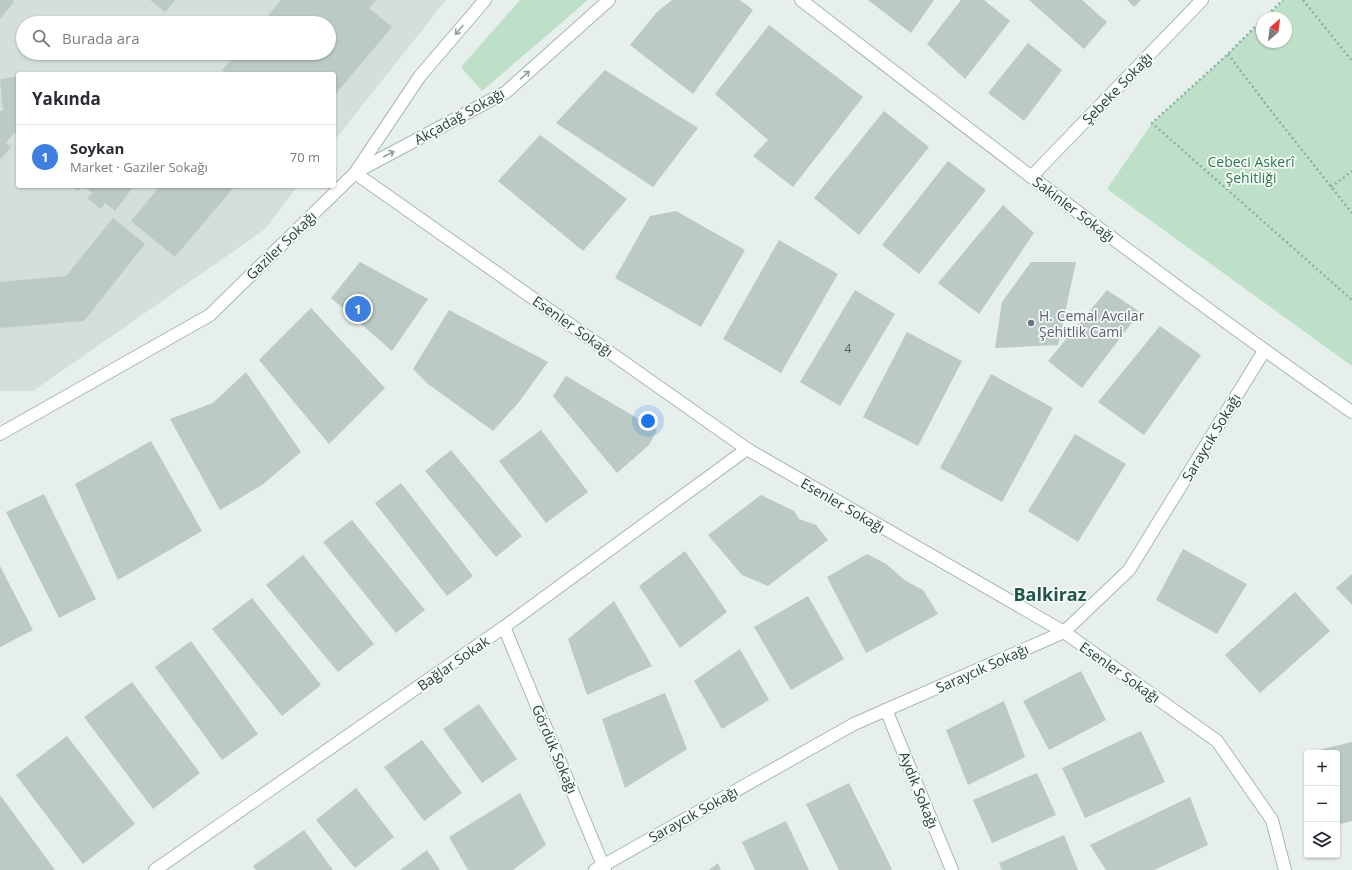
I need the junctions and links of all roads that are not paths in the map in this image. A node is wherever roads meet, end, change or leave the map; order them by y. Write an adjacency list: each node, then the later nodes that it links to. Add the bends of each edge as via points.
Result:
1 (485, 0): 5 (street, Gaziler Sokağı, one-way to 5, via 420,76)
2 (609, 0): 5 (street, Akçadağ Sokağı, one-way to 2, via 506,92)
3 (801, 0): 6 (street, Sakinler Sokağı)
4 (1202, 0): 6 (street, Şebeke Sokağı)
5 (355, 173): 9 (street, Gaziler Sokağı, via 210,315); 12 (street, Esenler Sokağı)
6 (1032, 177): 7 (street, Sakinler Sokağı)
7 (1264, 350): 8 (street, Sakinler Sokağı); 14 (street, Saraycık Sokağı, via 1129,570)
8 (1352, 412)
9 (19, 424): 10 (street, Gaziler Sokağı); 11 (street, Gaziler Sokağı)
10 (0, 427)
11 (0, 434)
12 (747, 449): 13 (street, Bağlar Sokak); 14 (street, Esenler Sokağı)
13 (504, 627): 16 (street, Gördük Sokağı); 17 (street, Bağlar Sokak)
14 (1064, 632): 15 (street, Saraycık Sokağı); 19 (street, Esenler Sokağı, via 1217,741 1272,820)
15 (886, 710): 16 (street, Saraycık Sokağı, via 847,728); 18 (street, Aydık Sokağı)
16 (601, 868)
17 (155, 870)
18 (952, 870)
19 (1285, 870)

